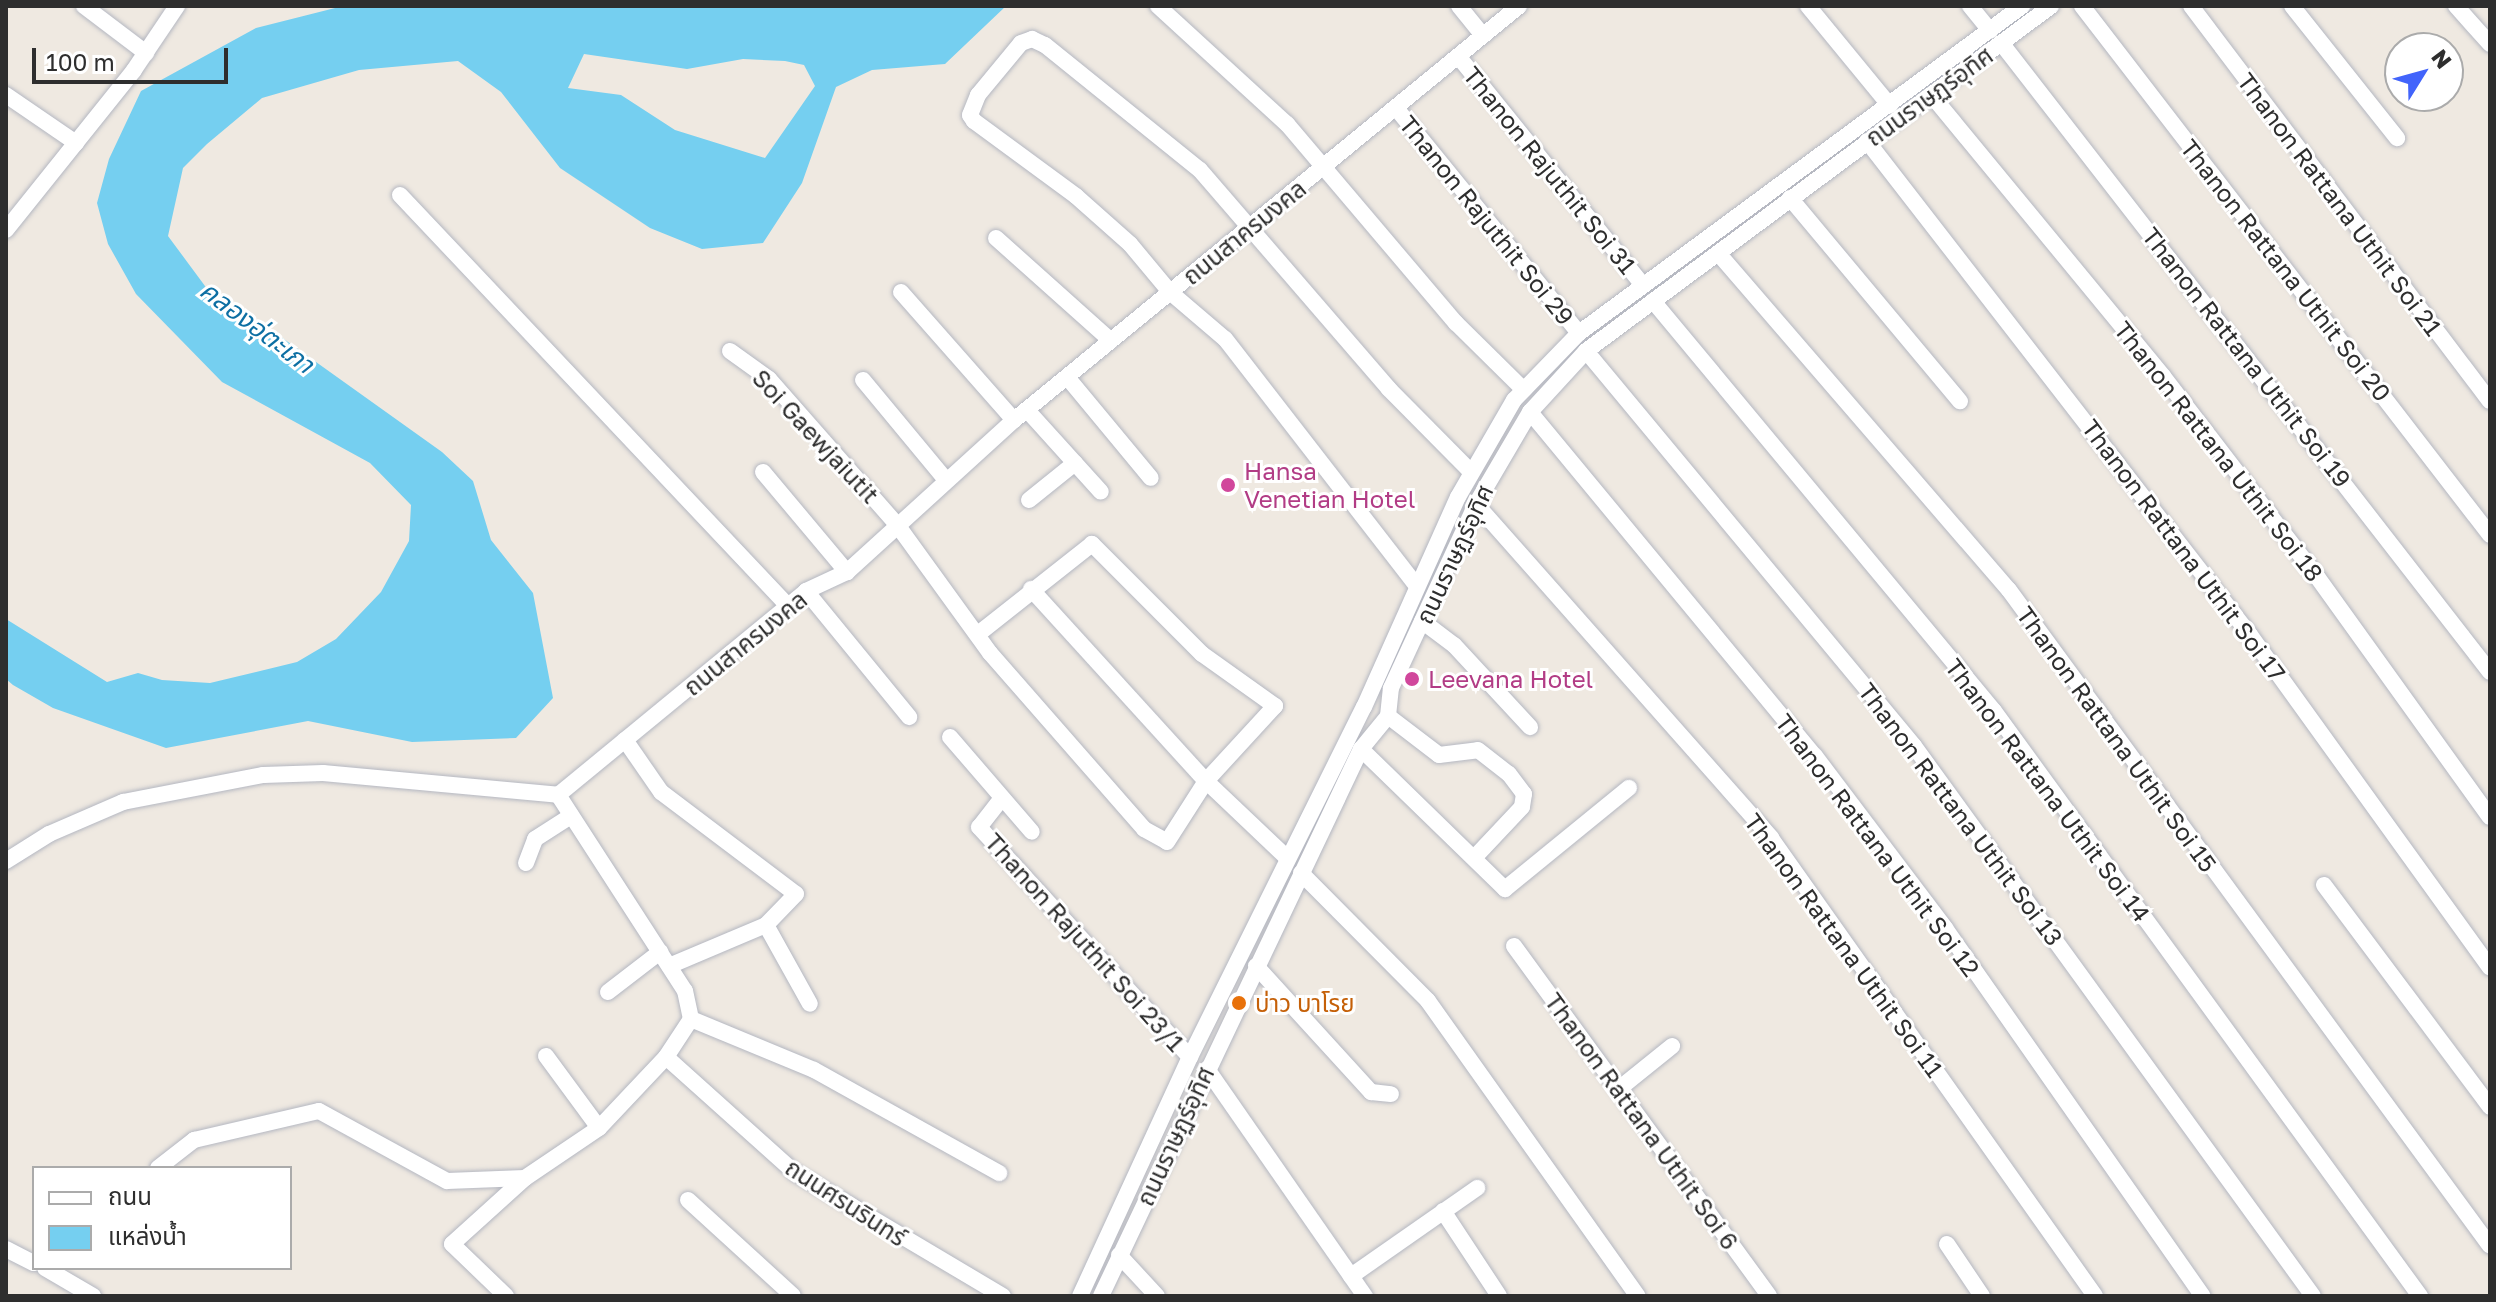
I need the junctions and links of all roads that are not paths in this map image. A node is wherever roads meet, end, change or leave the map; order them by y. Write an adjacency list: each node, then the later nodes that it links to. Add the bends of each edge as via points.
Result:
1 (84, 6): 18 (street)
2 (177, 6): 18 (street)
3 (1158, 6): 27 (street)
4 (1459, 6): 15 (street)
5 (1519, 6): 15 (street, ถนนสาครมงคล)
6 (1808, 6): 22 (street)
7 (1970, 6): 14 (street)
8 (2022, 6): 14 (street, ถนนราษฏร์อุทิศ)
9 (2051, 6): 16 (street, ถนนราษฏร์อุทิศ)
10 (2082, 6): 59 (street, Thanon Rattana Uthit Soi 20)
11 (2191, 6): 47 (street, Thanon Rattana Uthit Soi 21)
12 (2292, 6): 24 (street)
13 (2456, 6): 17 (street)
14 (1990, 31): 22 (street, ถนนราษฏร์อุทิศ)
15 (1483, 36): 19 (street, ถนนสาครมงคล)
16 (2002, 44): 21 (street, ถนนราษฏร์อุทิศ); 67 (street, Thanon Rattana Uthit Soi 19)
17 (2490, 44)
18 (146, 53): 26 (street)
19 (1458, 56): 23 (street, ถนนสาครมงคล); 35 (street, Thanon Rajuthit Soi 31)
20 (6, 95): 26 (street)
21 (1933, 97): 25 (street, ถนนราษฏร์อุทิศ); 81 (street, Thanon Rattana Uthit Soi 18, via 2163,376 2318,578)
22 (1890, 106): 28 (street, ถนนราษฏร์อุทิศ)
23 (1396, 108): 27 (street, ถนนสาครมงคล); 39 (street, Thanon Rajuthit Soi 29)
24 (2397, 138)
25 (1867, 141): 28 (street, ถนนราษฏร์อุทิศ); 93 (street, Thanon Rattana Uthit Soi 17, via 2250,635)
26 (76, 143): 32 (street)
27 (1325, 165): 31 (street, ถนนสาครมงคล); 45 (street, via 1456,323)
28 (1816, 169): 30 (street, ถนนราษฏร์อุทิศ); 35 (street, ถนนราษฏร์อุทิศ)
29 (400, 195): 64 (street)
30 (1790, 198): 34 (street, ถนนราษฏร์อุทิศ); 46 (street)
31 (1252, 225): 37 (street, ถนนสาครมงคล); 37 (street, via 1200,170 1045,45 1032,39 1021,43 978,95 970,115 1076,196 1130,244); 52 (street, via 1389,389)
32 (6, 230)
33 (996, 238): 40 (street)
34 (1718, 253): 38 (street, ถนนราษฏร์อุทิศ); 113 (street, Thanon Rattana Uthit Soi 15, via 2009,590)
35 (1642, 284): 39 (street, ถนนราษฏร์อุทิศ)
36 (901, 292): 49 (street)
37 (1170, 292): 40 (street, ถนนสาครมงคล); 61 (street, via 1225,339)
38 (1653, 301): 42 (street, ถนนราษฏร์อุทิศ); 134 (street, Thanon Rattana Uthit Soi 14, via 1994,711)
39 (1579, 333): 45 (street, ถนนราษฏร์อุทิศ)
40 (1111, 341): 43 (street, ถนนสาครมงคล)
41 (730, 351): 58 (street, Soi Gaewjaiutit, via 769,379)
42 (1586, 351): 48 (street, ถนนราษฏร์อุทิศ); 133 (street, Thanon Rattana Uthit Soi 13, via 1914,746)
43 (1067, 377): 49 (street, ถนนสาครมงคล); 53 (street)
44 (863, 380): 54 (street)
45 (1524, 390): 52 (street, ถนนราษฏร์อุทิศ)
46 (1960, 401)
47 (2490, 401)
48 (1530, 412): 57 (street, ถนนราษฏร์อุทิศ); 132 (street, Thanon Rattana Uthit Soi 12, via 1815,756 1945,928)
49 (1021, 415): 50 (street); 54 (street, ถนนสาครมงคล)
50 (1075, 463): 55 (street); 56 (street)
51 (763, 472): 60 (street)
52 (1471, 472): 61 (street, ถนนราษฏร์อุทิศ)
53 (1151, 478)
54 (946, 480): 58 (street, ถนนสาครมงคล)
55 (1101, 492)
56 (1029, 500)
57 (1476, 504): 65 (street, ถนนราษฏร์อุทิศ); 131 (street, Thanon Rattana Uthit Soi 11, via 1771,838)
58 (898, 526): 60 (street, ถนนสาครมงคล); 66 (street, Soi Gaewjaiutit)
59 (2490, 535)
60 (847, 572): 63 (street, ถนนสาครมงคล)
61 (1416, 585): 68 (street, ถนนราษฏร์อุทิศ)
62 (1031, 589): 66 (street); 76 (street); 76 (street, via 1092,544 1202,654 1275,706)
63 (806, 591): 64 (street, ถนนสาครมงคล); 71 (street)
64 (788, 606): 74 (street, ถนนสาครมงคล)
65 (1422, 621): 69 (street, ถนนราษฏร์อุทิศ); 72 (street, via 1454,645)
66 (978, 634): 76 (street, Soi Gaewjaiutit, via 1144,829 1167,842)
67 (2490, 672)
68 (1373, 680): 69 (street); 83 (street, ถนนราษฏร์อุทิศ)
69 (1391, 688): 70 (street, ถนนราษฏร์อุทิศ)
70 (1388, 716): 75 (street, ถนนราษฏร์อุทิศ); 84 (street, via 1439,755 1478,750 1509,774 1524,794 1522,807)
71 (909, 717)
72 (1530, 727)
73 (950, 737): 79 (street)
74 (625, 740): 78 (street, ถนนสาครมงคล); 89 (street, via 661,792 796,894)
75 (1361, 749): 84 (street); 87 (street, ถนนราษฏร์อุทิศ)
76 (1206, 781): 83 (street)
77 (1629, 788): 84 (street, via 1505,889)
78 (558, 795): 80 (street); 85 (street, via 323,773 263,775 123,802 49,834)
79 (1002, 798): 82 (street); 100 (street, Thanon Rajuthit Soi 23/1, via 979,827)
80 (571, 816): 86 (street, via 535,839); 91 (street)
81 (2490, 817)
82 (1032, 832)
83 (1287, 858): 100 (street, ถนนราษฏร์อุทิศ)
84 (1474, 858)
85 (6, 861)
86 (526, 863)
87 (1301, 873): 92 (street, ถนนราษฏร์อุทิศ); 128 (street, via 1428,1001)
88 (2324, 885): 104 (street)
89 (766, 925): 91 (street); 95 (street)
90 (1514, 946): 102 (street, Thanon Rattana Uthit Soi 6)
91 (664, 959): 94 (street); 96 (street, via 685,991)
92 (1256, 966): 101 (street, ถนนราษฏร์อุทิศ); 103 (street, via 1371,1092)
93 (2490, 968)
94 (608, 992)
95 (810, 1004)
96 (691, 1019): 99 (street); 107 (street, via 814,1070)
97 (1672, 1046): 102 (street)
98 (546, 1056): 105 (street)
99 (666, 1057): 105 (street); 122 (street, ถนนศรนรินทร์, via 794,1172)
100 (1190, 1057): 123 (street, ถนนราษฏร์อุทิศ)
101 (1207, 1069): 115 (street, ถนนราษฏร์อุทิศ); 117 (street)
102 (1620, 1088): 129 (street, Thanon Rattana Uthit Soi 6)
103 (1391, 1094)
104 (2490, 1107)
105 (599, 1128): 108 (street)
106 (161, 1166): 108 (street, via 194,1140 319,1111 447,1181)
107 (999, 1173)
108 (525, 1178): 120 (street, via 452,1244)
109 (1477, 1188): 111 (street)
110 (688, 1200): 121 (street)
111 (1443, 1211): 117 (street); 127 (street)
112 (1947, 1244): 130 (street)
113 (2490, 1246)
114 (6, 1249): 116 (street)
115 (1119, 1255): 124 (street, ถนนราษฏร์อุทิศ); 125 (street)
116 (32, 1262)
117 (1351, 1276): 126 (street)
118 (55, 1277): 119 (street)
119 (93, 1296)
120 (506, 1296)
121 (793, 1296)
122 (1003, 1296)
123 (1080, 1296)
124 (1101, 1296)
125 (1157, 1296)
126 (1365, 1296)
127 (1499, 1296)
128 (1638, 1296)
129 (1769, 1296)
130 (1982, 1296)
131 (2095, 1296)
132 (2203, 1296)
133 (2313, 1296)
134 (2420, 1296)

